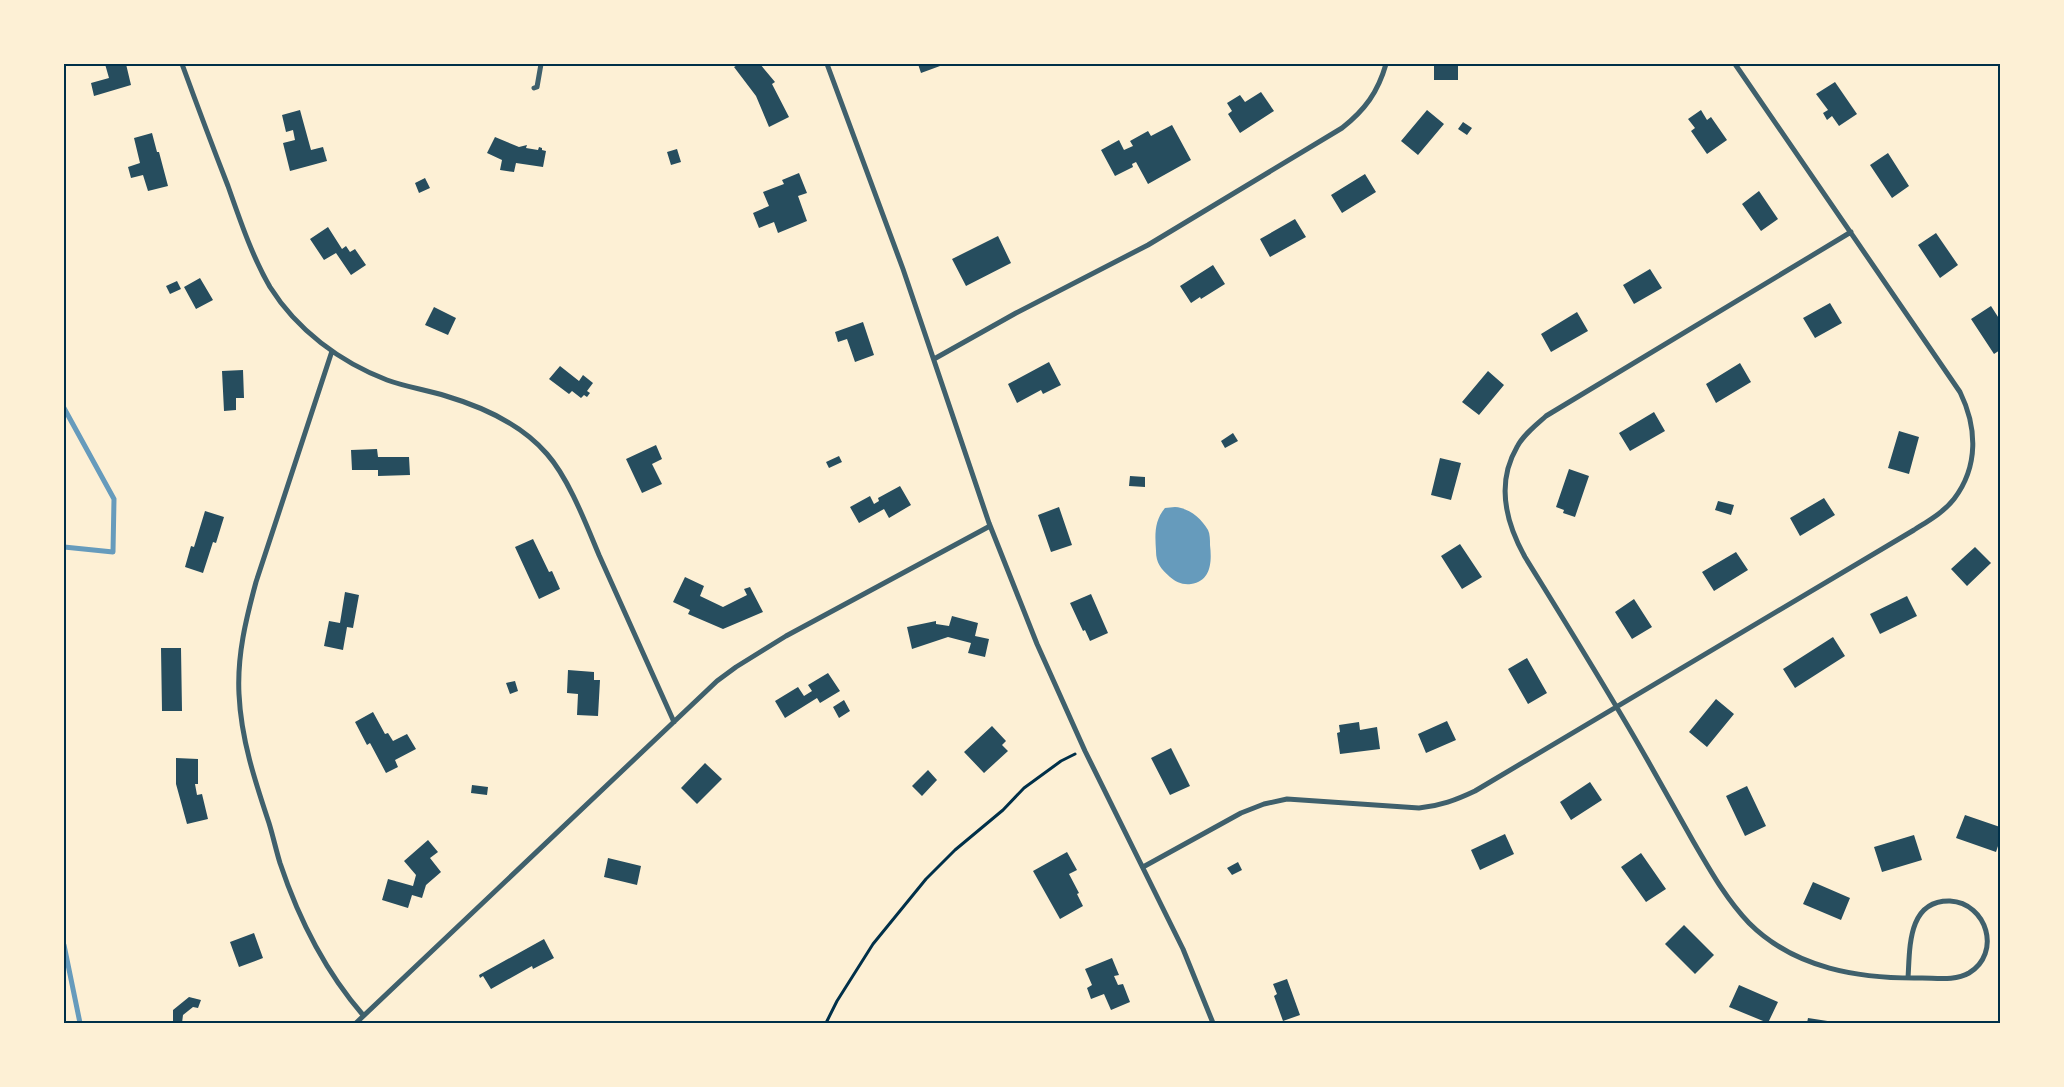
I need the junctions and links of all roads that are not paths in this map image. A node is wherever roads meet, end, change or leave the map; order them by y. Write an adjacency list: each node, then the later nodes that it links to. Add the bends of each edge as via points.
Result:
1 (182, 64): 8 (street, via 267,281 298,323)
2 (542, 64): 6 (street, via 537,87)
3 (827, 64): 9 (street)
4 (1386, 64): 9 (street, via 1375,93 1342,128 1148,245)
5 (1735, 64): 7 (street)
6 (534, 88)
7 (1851, 232): 11 (street, via 1565,403 1530,430 1517,446 1504,488 1505,507 1516,541); 11 (street, via 1948,372 1968,408 1973,439 1969,470 1953,499 1914,530)
8 (332, 351): 12 (street, via 360,369 390,381 448,397 498,416 547,454 574,500); 15 (street, via 256,582 246,619 239,693 245,744 298,912 321,959 343,992)
9 (934, 359): 10 (street)
10 (990, 526): 12 (street, via 743,662 717,681); 13 (street, via 1037,644)
11 (1617, 707): 13 (street, via 1475,791 1439,806 1419,808 1287,799 1241,813); 14 (street, via 1710,871 1751,925 1780,947 1812,964 1851,974)
12 (674, 722): 15 (street)
13 (1143, 867): 17 (street, via 1183,949)
14 (1908, 978): 14 (street, via 1951,978 1974,970 1984,957 1988,941 1985,925 1976,912 1962,903 1946,901 1924,910 1912,930)
15 (364, 1015): 16 (street)
16 (356, 1023)
17 (1213, 1023)

